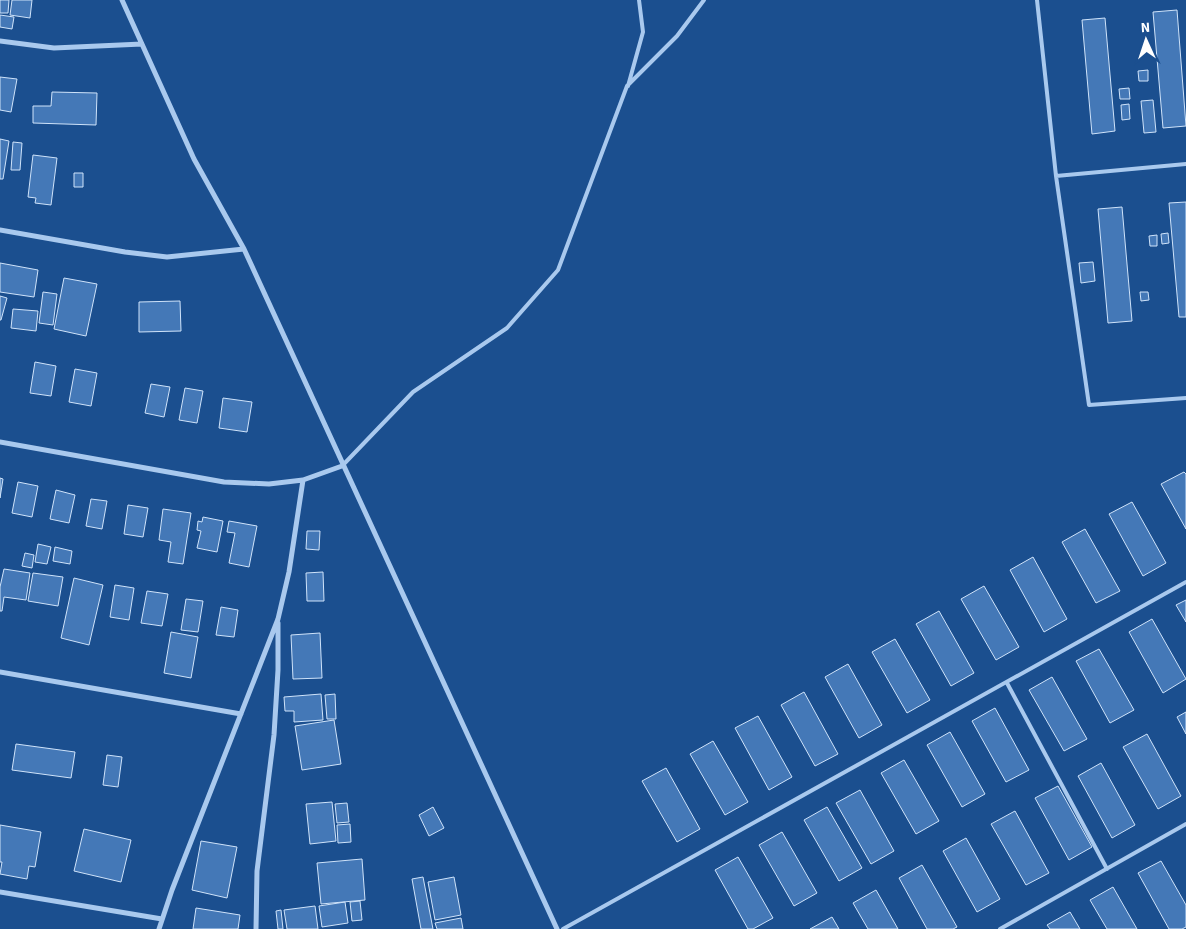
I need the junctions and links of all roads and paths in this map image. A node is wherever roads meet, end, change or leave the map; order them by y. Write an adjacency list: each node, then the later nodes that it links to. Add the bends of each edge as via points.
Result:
1 (122, 0): 6 (street)
2 (639, 0): 7 (lane, via 643,32)
3 (704, 0): 7 (lane, via 677,36)
4 (1038, 0): 9 (lane)
5 (0, 41): 6 (street, via 54,48)
6 (142, 44): 11 (street, via 194,158)
7 (628, 86): 14 (lane, via 558,270 508,328 413,392)
8 (1186, 164): 9 (lane)
9 (1056, 176): 12 (lane, via 1089,405)
10 (0, 230): 11 (street, via 167,257)
11 (244, 249): 14 (street)
12 (1186, 398)
13 (0, 442): 15 (street, via 224,482 269,484)
14 (342, 466): 15 (street); 27 (street)
15 (303, 480): 17 (street, via 289,572)
16 (1186, 582): 19 (lane)
17 (278, 619): 20 (street); 26 (street, via 274,735 257,872)
18 (0, 672): 20 (street)
19 (1007, 683): 22 (lane); 28 (lane)
20 (241, 714): 24 (street)
21 (1186, 824): 22 (lane)
22 (1107, 869): 29 (lane)
23 (0, 892): 24 (street)
24 (162, 920): 25 (street)
25 (159, 929)
26 (256, 929)
27 (557, 929)
28 (563, 929)
29 (1000, 929)

